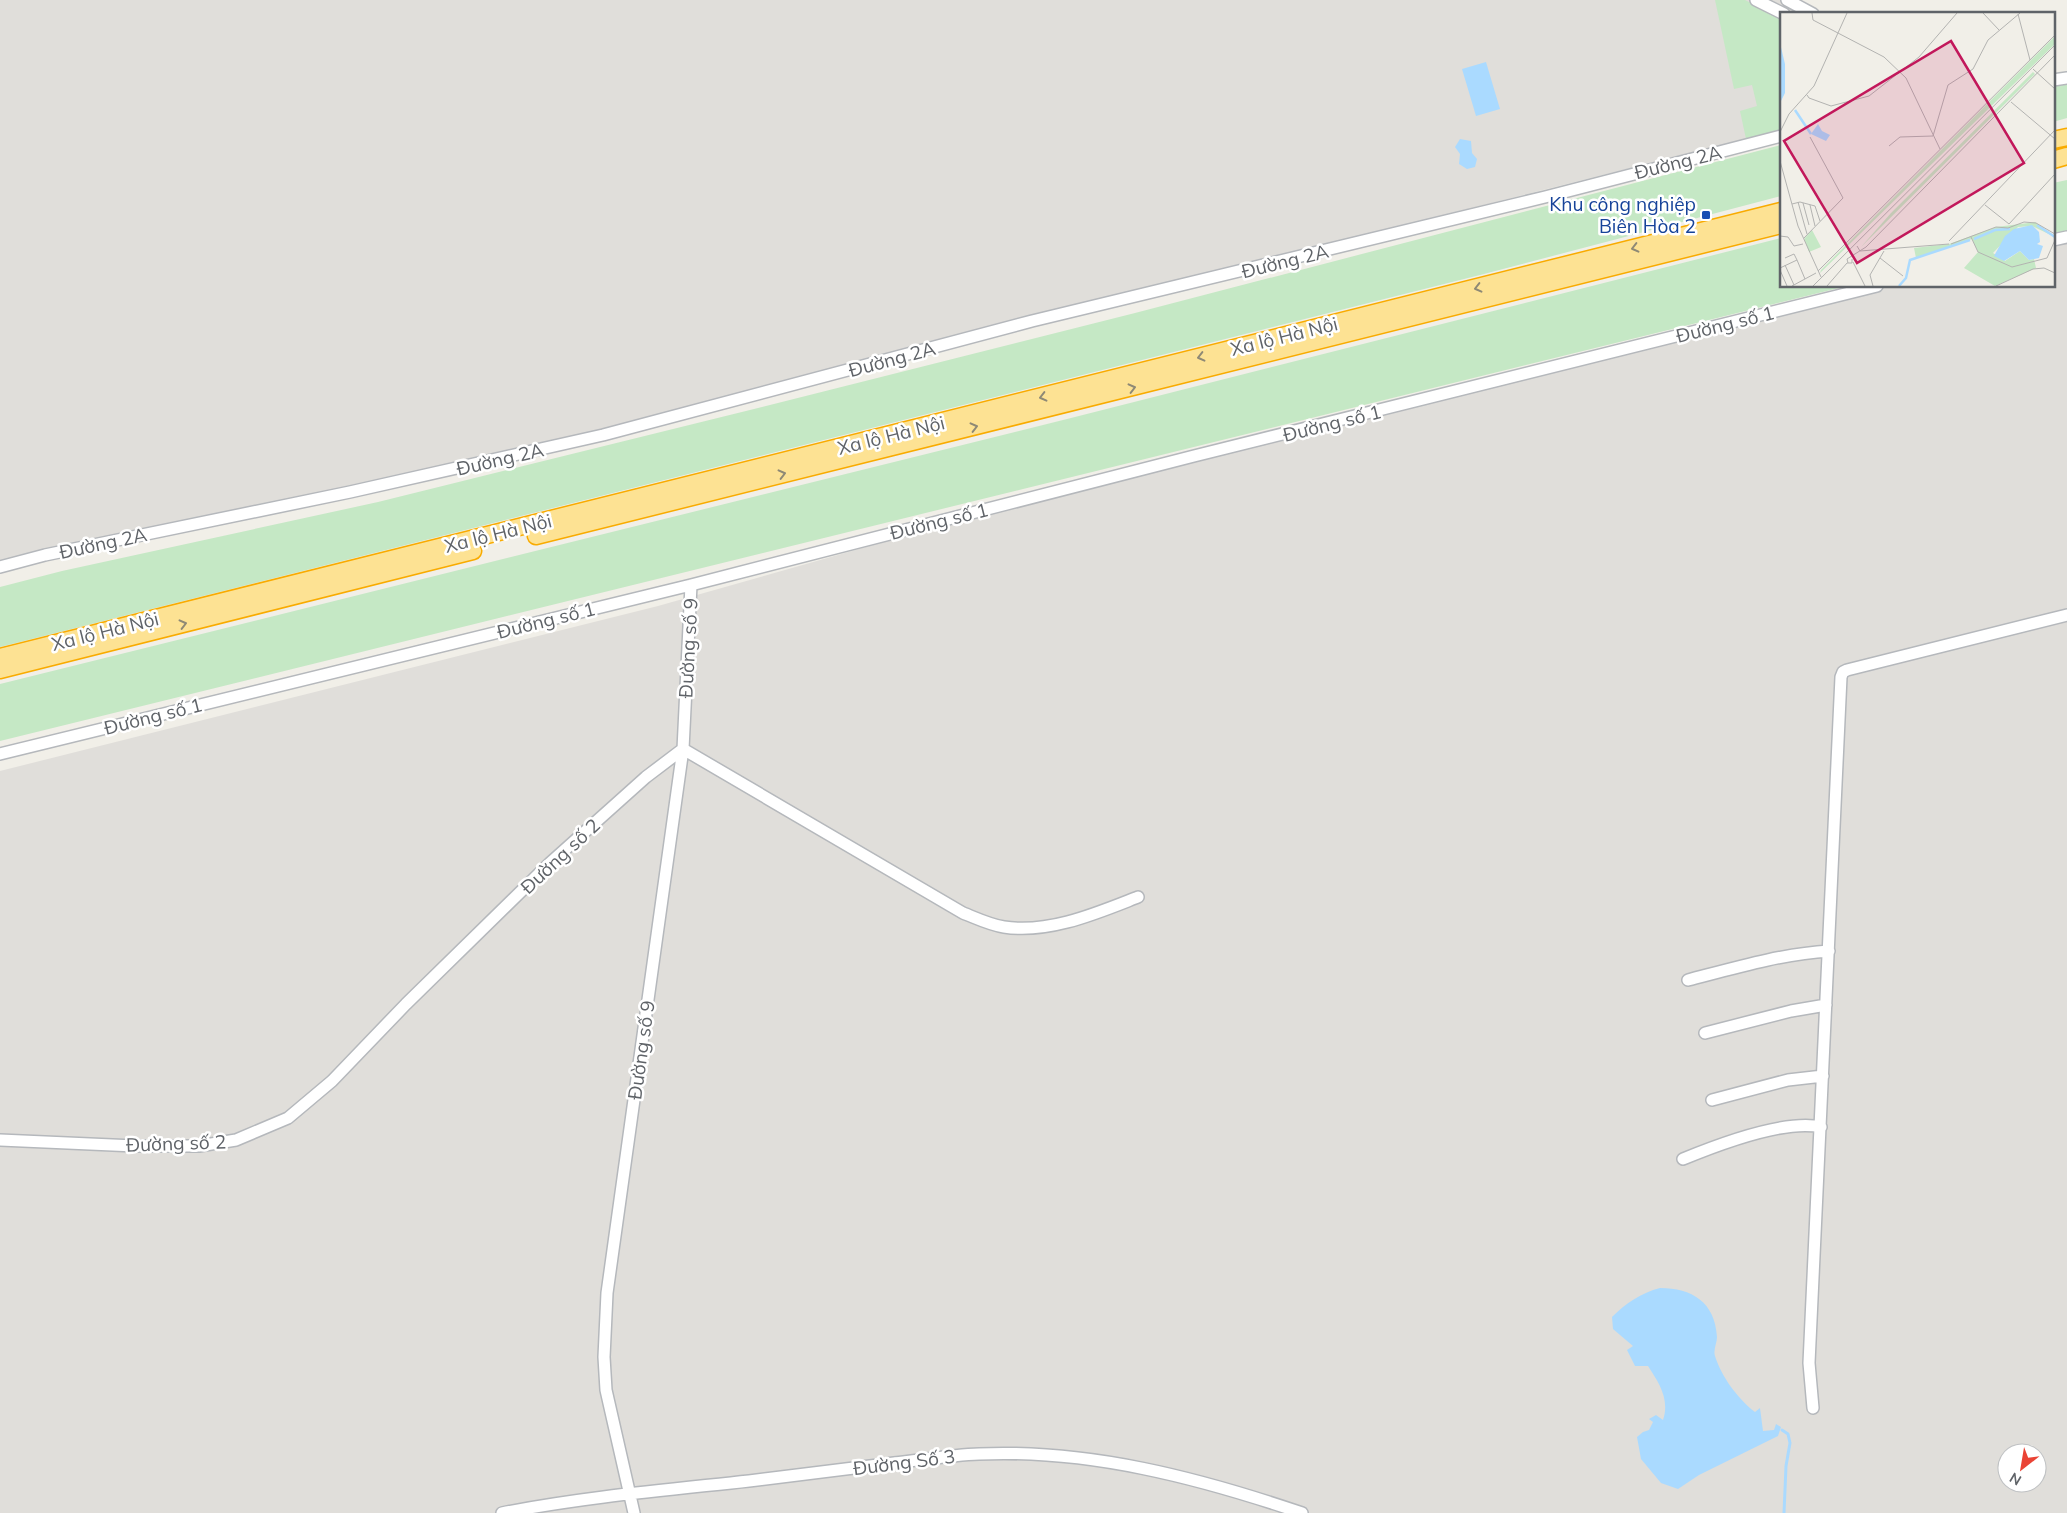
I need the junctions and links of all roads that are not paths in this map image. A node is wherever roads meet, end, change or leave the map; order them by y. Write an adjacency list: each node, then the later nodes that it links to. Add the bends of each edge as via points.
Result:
1 (1756, 0): 3 (street)
2 (1787, 0): 4 (street)
3 (1780, 12)
4 (1809, 12)
5 (2067, 78): 6 (street)
6 (2054, 80)
7 (1780, 136): 17 (street, Đường 2A, via 1032,321 603,435)
8 (2067, 137): 9 (highway)
9 (2054, 140)
10 (2067, 156): 11 (highway)
11 (2054, 160)
12 (1780, 211): 20 (highway, Xa lộ Hà Nội, one-way to 20)
13 (1780, 225): 21 (highway, Xa lộ Hà Nội, one-way to 13)
14 (2067, 237): 15 (street)
15 (2054, 240)
16 (1869, 288): 18 (street, Đường số 1)
17 (0, 567)
18 (691, 585): 22 (street, Đường số 9); 23 (street, Đường số 1)
19 (2067, 615): 25 (street, via 1843,672)
20 (0, 657)
21 (0, 670)
22 (683, 749): 24 (street, via 964,913 987,922 1028,928 1062,924); 32 (street, Đường số 2, via 646,777 550,863 332,1081 288,1118 236,1140 200,1146); 35 (street, Đường số 9, via 607,1293 606,1390)
23 (0, 754)
24 (1138, 897)
25 (1829, 951): 26 (street, via 1804,952); 27 (street)
26 (1688, 980)
27 (1826, 1005): 28 (street); 29 (street)
28 (1705, 1032)
29 (1823, 1076): 30 (street, via 1788,1080); 31 (street)
30 (1712, 1100)
31 (1821, 1126): 33 (street, via 1788,1125); 34 (street, via 1809,1363)
32 (0, 1140)
33 (1683, 1159)
34 (1813, 1408)
35 (629, 1493): 36 (street, Đường Số 3); 37 (street, Đường số 9); 38 (street, Đường Số 3, via 950,1457 1016,1454 1097,1461 1166,1474 1209,1483)
36 (502, 1513)
37 (634, 1513)
38 (1302, 1513)

